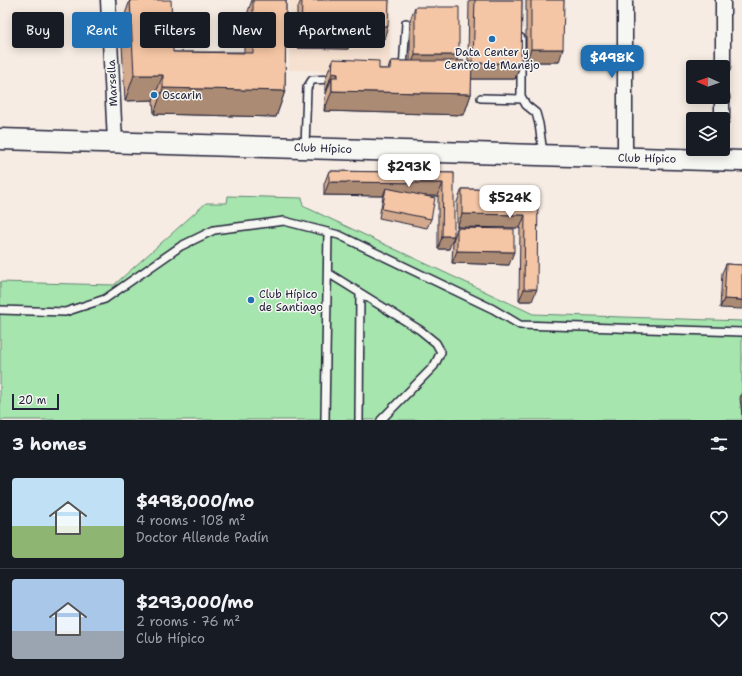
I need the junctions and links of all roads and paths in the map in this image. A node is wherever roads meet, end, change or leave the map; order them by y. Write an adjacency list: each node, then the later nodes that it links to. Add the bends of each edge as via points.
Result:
1 (108, 0): 12 (street, Marsella)
2 (625, 0): 17 (street)
3 (723, 0): 6 (street)
4 (406, 23): 7 (lane)
5 (521, 30): 10 (lane)
6 (722, 60)
7 (402, 78)
8 (341, 79): 13 (lane, via 319,78 309,84)
9 (481, 98): 10 (lane)
10 (522, 99): 15 (lane, via 536,113)
11 (0, 139): 12 (main road, Club Hípico)
12 (116, 142): 13 (main road, Club Hípico)
13 (305, 148): 15 (main road, Club Hípico)
14 (686, 155): 17 (main road, Club Hípico)
15 (543, 156): 17 (main road, Club Hípico)
16 (728, 156): 18 (main road, Club Hípico)
17 (625, 158)
18 (742, 161)
19 (328, 232): 20 (lane); 22 (lane, via 284,222 214,230 182,246 105,299 65,312); 23 (lane, via 486,305 520,325)
20 (328, 273): 21 (lane); 24 (lane)
21 (360, 293): 25 (lane); 26 (lane, via 420,330 436,343 441,352 434,366)
22 (0, 310)
23 (742, 332)
24 (325, 420)
25 (359, 420)
26 (381, 420)

